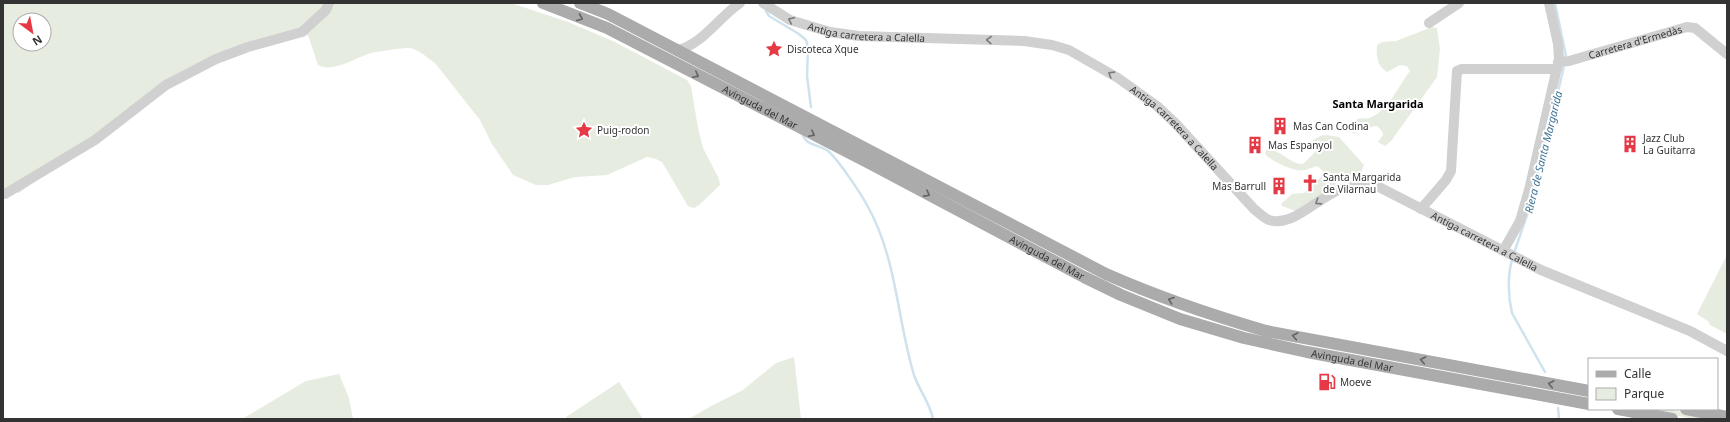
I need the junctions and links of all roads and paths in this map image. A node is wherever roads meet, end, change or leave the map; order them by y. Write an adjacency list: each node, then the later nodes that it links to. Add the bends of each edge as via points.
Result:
1 (329, 3): 14 (street, via 326,10 302,32 216,59 166,85 95,140 22,185)
2 (544, 3): 19 (main road, Avinguda del Mar, one-way to 19, via 613,32 1084,277 1180,319 1244,338 1308,352)
3 (580, 3): 10 (main road, Avinguda del Mar, via 608,14)
4 (739, 3): 9 (street)
5 (763, 3): 15 (street, Antiga carretera a Calella, one-way to 5, via 1366,183 1338,190 1294,217 1268,220 1254,209 1157,106 1112,74 1069,50 1024,40 859,36 830,32 790,20)
6 (1459, 3): 8 (street)
7 (1549, 3): 13 (street, via 1558,44)
8 (1429, 23)
9 (695, 42): 10 (street); 12 (street, via 694,52)
10 (677, 50): 12 (main road, Avinguda del Mar)
11 (1727, 54): 13 (street, Carretera d'Ermedàs, via 1695,28 1687,26)
12 (704, 64): 18 (main road, Avinguda del Mar, one-way to 12, via 1266,331 1215,316 1141,289 1106,274)
13 (1557, 65): 15 (street, via 1457,71 1450,171 1446,180); 16 (street, via 1529,190 1520,221)
14 (3, 193)
15 (1421, 209): 16 (street, Antiga carretera a Calella)
16 (1505, 252): 17 (street, Antiga carretera a Calella, via 1558,278 1690,331)
17 (1727, 351)
18 (1588, 391)
19 (1588, 404)
20 (1623, 410): 23 (main road)
21 (1691, 410): 22 (main road)
22 (1727, 417)
23 (1672, 419)

